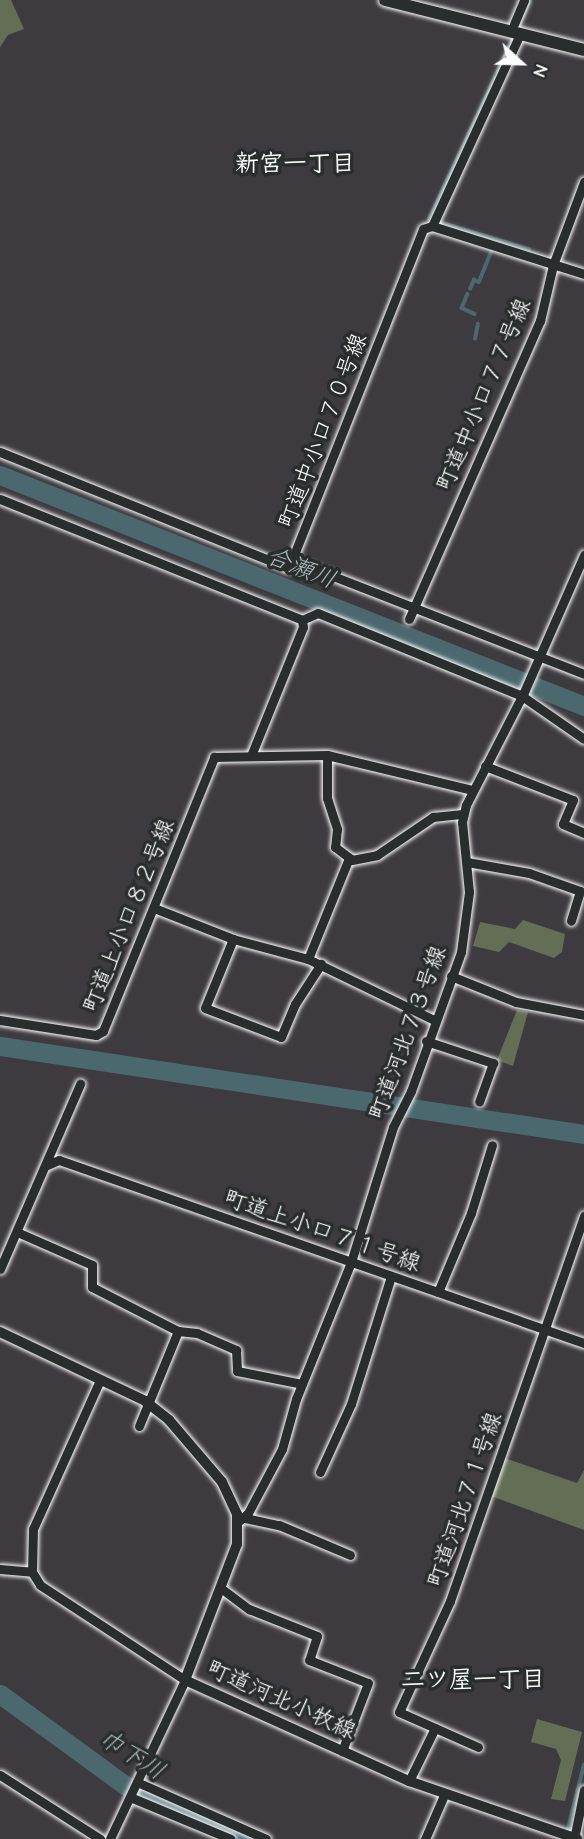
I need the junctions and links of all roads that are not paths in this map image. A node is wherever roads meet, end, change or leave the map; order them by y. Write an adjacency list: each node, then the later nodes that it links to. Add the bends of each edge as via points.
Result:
1 (385, 0): 3 (main road)
2 (524, 0): 3 (street, 町道中小口７０号線)
3 (517, 29): 4 (main road); 6 (street, 町道中小口７０号線)
4 (584, 50)
5 (584, 182): 7 (street, 町道中小口７７号線)
6 (432, 226): 7 (street); 12 (street, 町道中小口７０号線, via 423,229)
7 (553, 265): 8 (street); 13 (street, 町道中小口７７号線, via 540,321)
8 (584, 274)
9 (0, 452): 12 (street, via 289,568)
10 (0, 499): 15 (street)
11 (584, 555): 16 (street, 町道河北７３号線)
12 (292, 560): 13 (street, 町道中小口７０号線)
13 (414, 606): 14 (street, 町道中小口７７号線); 16 (street, 町道中小口７０号線)
14 (409, 619)
15 (302, 620): 18 (street, via 318,613); 21 (street)
16 (541, 654): 17 (street, 町道中小口７０号線); 18 (street, 町道河北７３号線)
17 (584, 674)
18 (523, 694): 19 (street); 22 (street, 町道河北７３号線)
19 (584, 739)
20 (327, 755): 21 (street); 23 (street); 26 (street, via 326,783 337,829 335,847)
21 (251, 756): 28 (street, 町道上小口８２号線, via 214,757)
22 (485, 766): 23 (street, 町道河北７３号線); 25 (street, via 573,800 563,824)
23 (473, 790): 24 (street, 町道河北７３号線)
24 (463, 814): 26 (street, via 432,817 377,855); 27 (street, 町道河北７３号線)
25 (584, 833)
26 (349, 858): 31 (street)
27 (467, 862): 29 (street, via 529,873 580,891); 33 (street, 町道河北７３号線, via 466,922)
28 (154, 908): 30 (street); 35 (street, 町道上小口８２号線, via 101,1033)
29 (571, 921)
30 (233, 939): 31 (street); 32 (street, via 205,1008 281,1037 295,1004)
31 (308, 959): 32 (street)
32 (321, 964): 36 (street)
33 (452, 976): 34 (street, via 516,1002); 36 (street, 町道河北７３号線)
34 (584, 1015)
35 (0, 1020)
36 (434, 1020): 37 (street, 町道河北７３号線)
37 (426, 1041): 39 (street, via 493,1063); 44 (street, 町道河北７３号線)
38 (80, 1084): 41 (street)
39 (479, 1102)
40 (492, 1145): 47 (street, via 471,1213)
41 (47, 1165): 43 (street); 44 (street, 町道上小口７１号線, via 59,1160)
42 (584, 1216): 48 (street, 町道河北７１号線)
43 (17, 1232): 45 (street); 49 (street, via 92,1265 92,1287)
44 (351, 1262): 46 (street, 町道上小口７１号線); 53 (street, 町道河北７３号線)
45 (0, 1269)
46 (391, 1276): 47 (street, 町道上小口７１号線); 56 (street, via 351,1404)
47 (438, 1292): 48 (street, 町道上小口７１号線)
48 (545, 1330): 51 (street, 町道上小口７１号線); 63 (street, 町道河北７１号線, via 450,1601 399,1712)
49 (178, 1331): 53 (street, via 197,1333 236,1350 235,1367 242,1373); 54 (street)
50 (0, 1332): 52 (street)
51 (584, 1343)
52 (100, 1380): 54 (street); 59 (street, via 33,1529)
53 (302, 1384): 57 (street, 町道河北７３号線, via 277,1460)
54 (148, 1403): 55 (street); 57 (street, via 215,1472)
55 (139, 1426)
56 (320, 1472)
57 (242, 1519): 58 (street, via 279,1525); 61 (street, 町道河北小牧線)
58 (350, 1555)
59 (32, 1568): 60 (street); 62 (street, via 40,1586)
60 (0, 1569)
61 (222, 1590): 62 (street, 町道河北小牧線); 65 (street, via 248,1609 317,1636 309,1660 368,1683)
62 (185, 1680): 65 (street, 町道河北小牧線); 68 (street)
63 (435, 1728): 64 (street, 町道河北７１号線); 67 (street)
64 (478, 1746)
65 (342, 1751): 67 (street, 町道河北小牧線)
66 (0, 1775): 72 (street)
67 (409, 1781): 70 (street, 町道河北小牧線)
68 (136, 1783): 71 (street); 75 (street)
69 (584, 1790): 77 (street)
70 (444, 1795): 76 (street); 77 (street, 町道河北小牧線)
71 (130, 1796): 73 (street); 74 (street)
72 (100, 1839)
73 (110, 1839)
74 (231, 1839)
75 (265, 1839)
76 (425, 1839)
77 (575, 1839)

